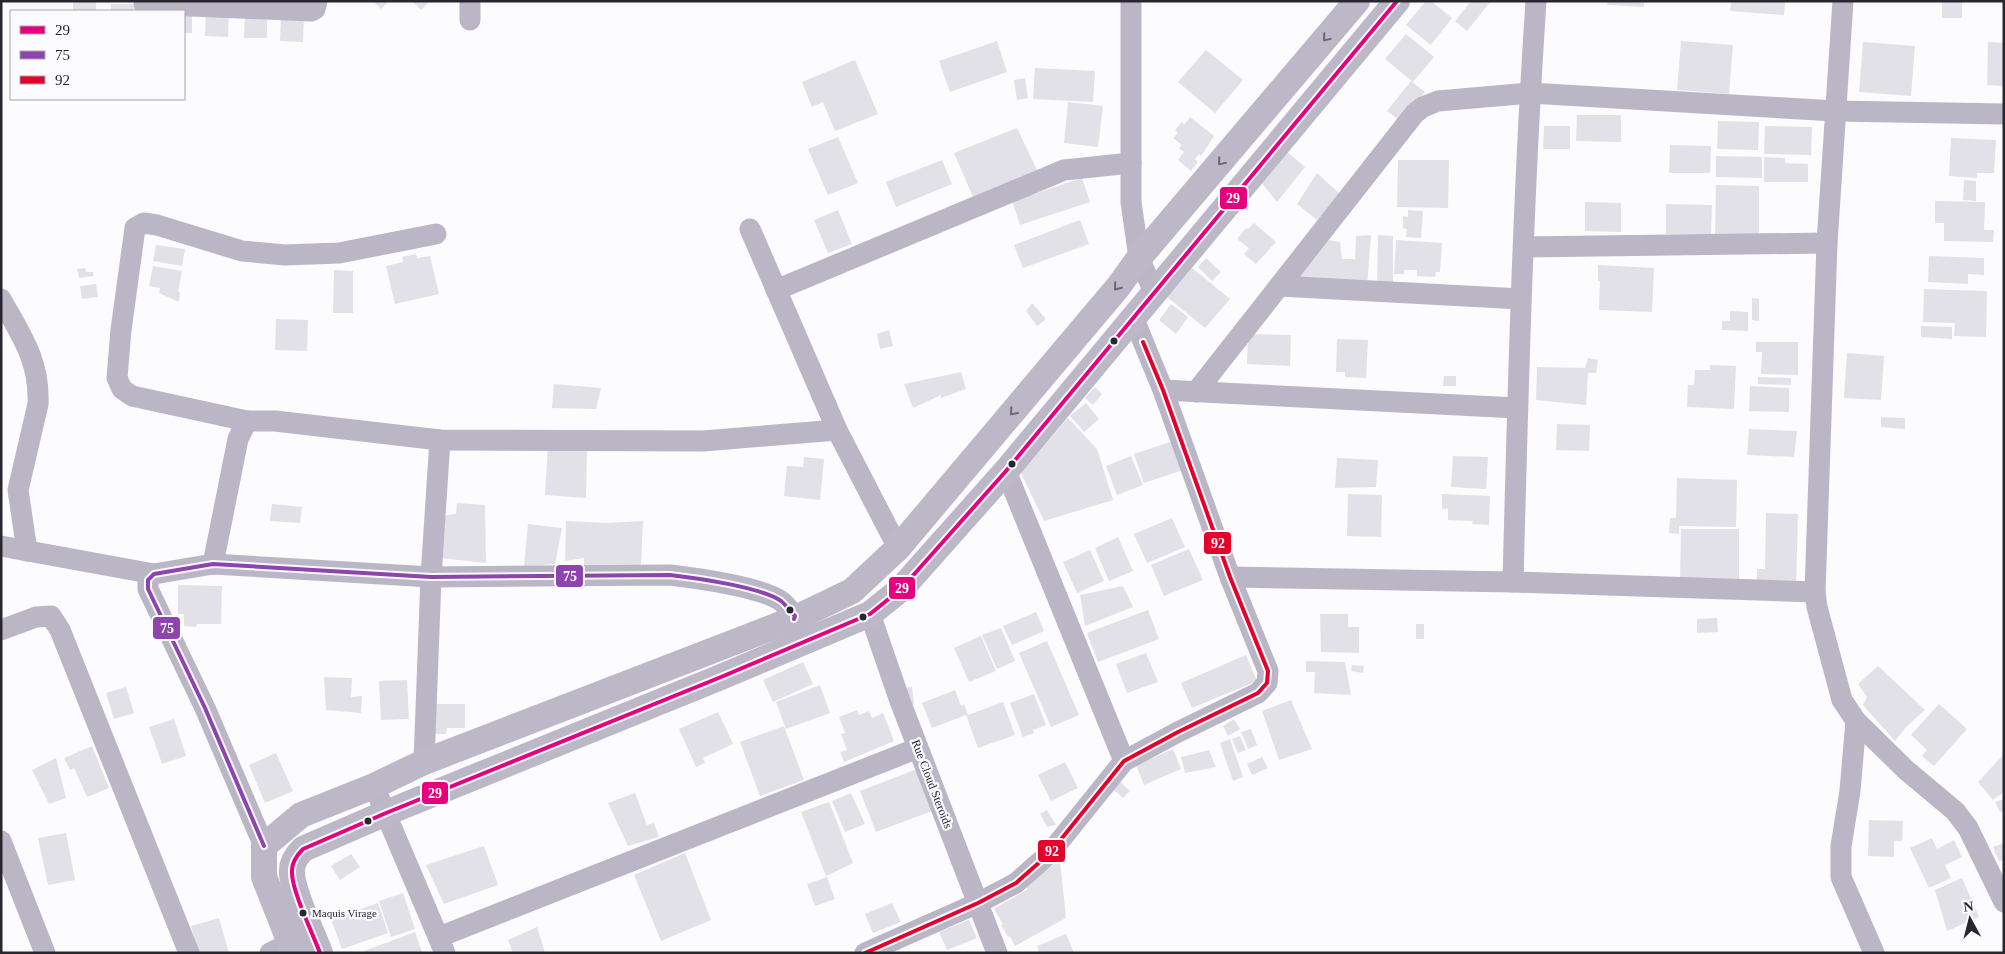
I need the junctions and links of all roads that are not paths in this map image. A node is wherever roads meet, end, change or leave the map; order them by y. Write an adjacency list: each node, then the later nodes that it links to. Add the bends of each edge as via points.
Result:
1 (317, 1): 7 (street, via 312,11)
2 (1131, 1): 11 (street)
3 (1357, 1): 16 (main road, one-way to 16)
4 (1397, 1): 19 (main road)
5 (1536, 1): 8 (street)
6 (1843, 1): 9 (street)
7 (144, 5)
8 (1530, 93): 9 (street); 15 (street); 17 (street, via 1438,100 1423,106)
9 (1835, 111): 10 (street); 14 (street)
10 (2004, 114)
11 (1131, 162): 16 (street, via 1131,202); 18 (street, via 1064,170)
12 (750, 229): 18 (street)
13 (436, 234): 26 (street, via 339,253 284,255 242,251 157,225 144,223 135,228 119,350 117,378 122,389 132,396)
14 (1827, 243): 15 (street); 38 (street)
15 (1524, 247): 21 (street)
16 (1139, 258): 19 (street); 31 (main road, one-way to 31)
17 (1279, 286): 21 (street); 24 (street)
18 (776, 290): 27 (street)
19 (1154, 292): 22 (main road)
20 (1, 299): 32 (street, via 29,347 38,391 38,404 18,490)
21 (1521, 299): 25 (street)
22 (1133, 317): 23 (street); 29 (main road)
23 (1163, 390): 24 (street); 36 (street)
24 (1196, 392): 25 (street)
25 (1517, 408): 37 (street)
26 (247, 420): 28 (street); 33 (street, via 238,439)
27 (838, 430): 28 (street, via 703,441); 31 (street)
28 (440, 440): 35 (street)
29 (1006, 471): 39 (main road, via 901,589); 44 (street)
30 (1, 546): 32 (street)
31 (898, 548): 40 (main road, via 852,591)
32 (27, 550): 34 (street)
33 (213, 564): 34 (street); 35 (street)
34 (154, 574): 49 (street, via 148,580 148,589 205,708)
35 (431, 577): 40 (street, via 670,575 702,578 770,595 782,602); 45 (street)
36 (1230, 577): 37 (street); 44 (street, via 1268,671 1268,684 1258,693)
37 (1514, 582): 38 (street)
38 (1815, 592): 42 (street, via 1842,700)
39 (870, 614): 43 (street, Rue Cloud Steroids); 47 (main road)
40 (794, 619): 45 (main road)
41 (1, 630): 55 (street, via 36,616 50,616 60,630)
42 (1856, 721): 50 (street, via 1906,770 1955,811 1968,828); 59 (street, via 1850,791 1840,846 1841,876)
43 (918, 748): 51 (street, Rue Cloud Steroids); 52 (street)
44 (1124, 761): 51 (street, via 1050,853 1016,883)
45 (424, 762): 46 (main road)
46 (374, 786): 47 (street); 49 (main road, via 300,815)
47 (386, 813): 52 (street); 56 (main road, via 303,849 295,856 291,871 293,884)
48 (1, 841): 54 (street)
49 (264, 846): 53 (main road, via 264,877)
50 (2004, 902)
51 (978, 903): 57 (street); 58 (street, Rue Cloud Steroids)
52 (442, 945)
53 (284, 950)
54 (46, 953)
55 (188, 953)
56 (320, 953)
57 (865, 953)
58 (997, 953)
59 (1874, 953)

